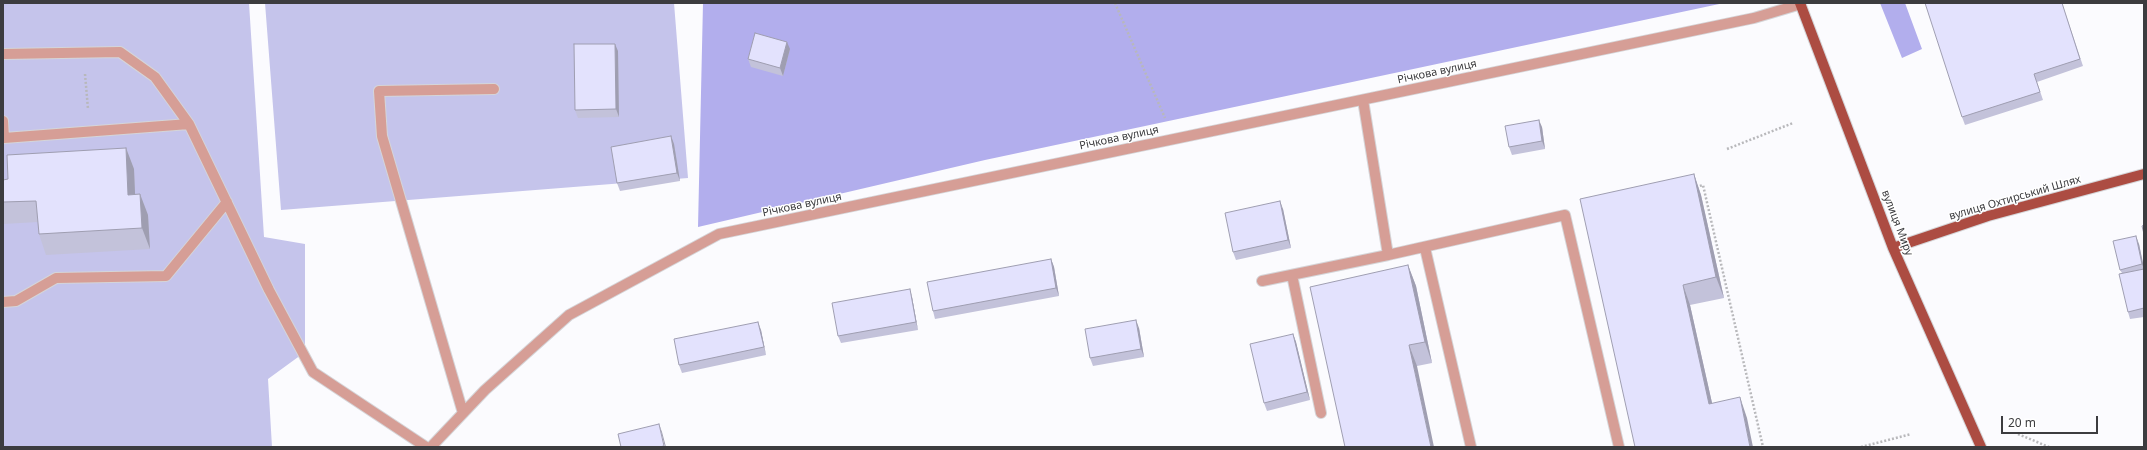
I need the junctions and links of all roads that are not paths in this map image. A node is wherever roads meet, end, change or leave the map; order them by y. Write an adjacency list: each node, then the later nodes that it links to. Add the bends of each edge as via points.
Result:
1 (1800, 4): 4 (street, Річкова вулиця, via 1754,18); 10 (main road, вулиця Миру)
2 (3, 54): 6 (street, via 120,52 155,77)
3 (494, 89): 15 (street, via 380,91 382,136)
4 (1363, 100): 11 (street); 15 (street, Річкова вулиця, via 719,234 569,315)
5 (3, 121): 6 (street, via 4,138)
6 (189, 124): 8 (street)
7 (2144, 174): 10 (main road, вулиця Охтирський Шлях, via 1988,216)
8 (227, 202): 14 (street, via 166,276 56,278 16,301); 17 (street, via 269,290 313,372)
9 (1425, 248): 11 (street); 19 (street); 20 (street, via 1565,215)
10 (1893, 248): 21 (main road, вулиця Миру)
11 (1388, 255): 12 (street)
12 (1292, 275): 13 (street); 16 (street)
13 (1262, 281)
14 (3, 302)
15 (463, 413): 18 (street, Річкова вулиця)
16 (1320, 413)
17 (426, 447)
18 (431, 447)
19 (1471, 447)
20 (1619, 447)
21 (1981, 447)

